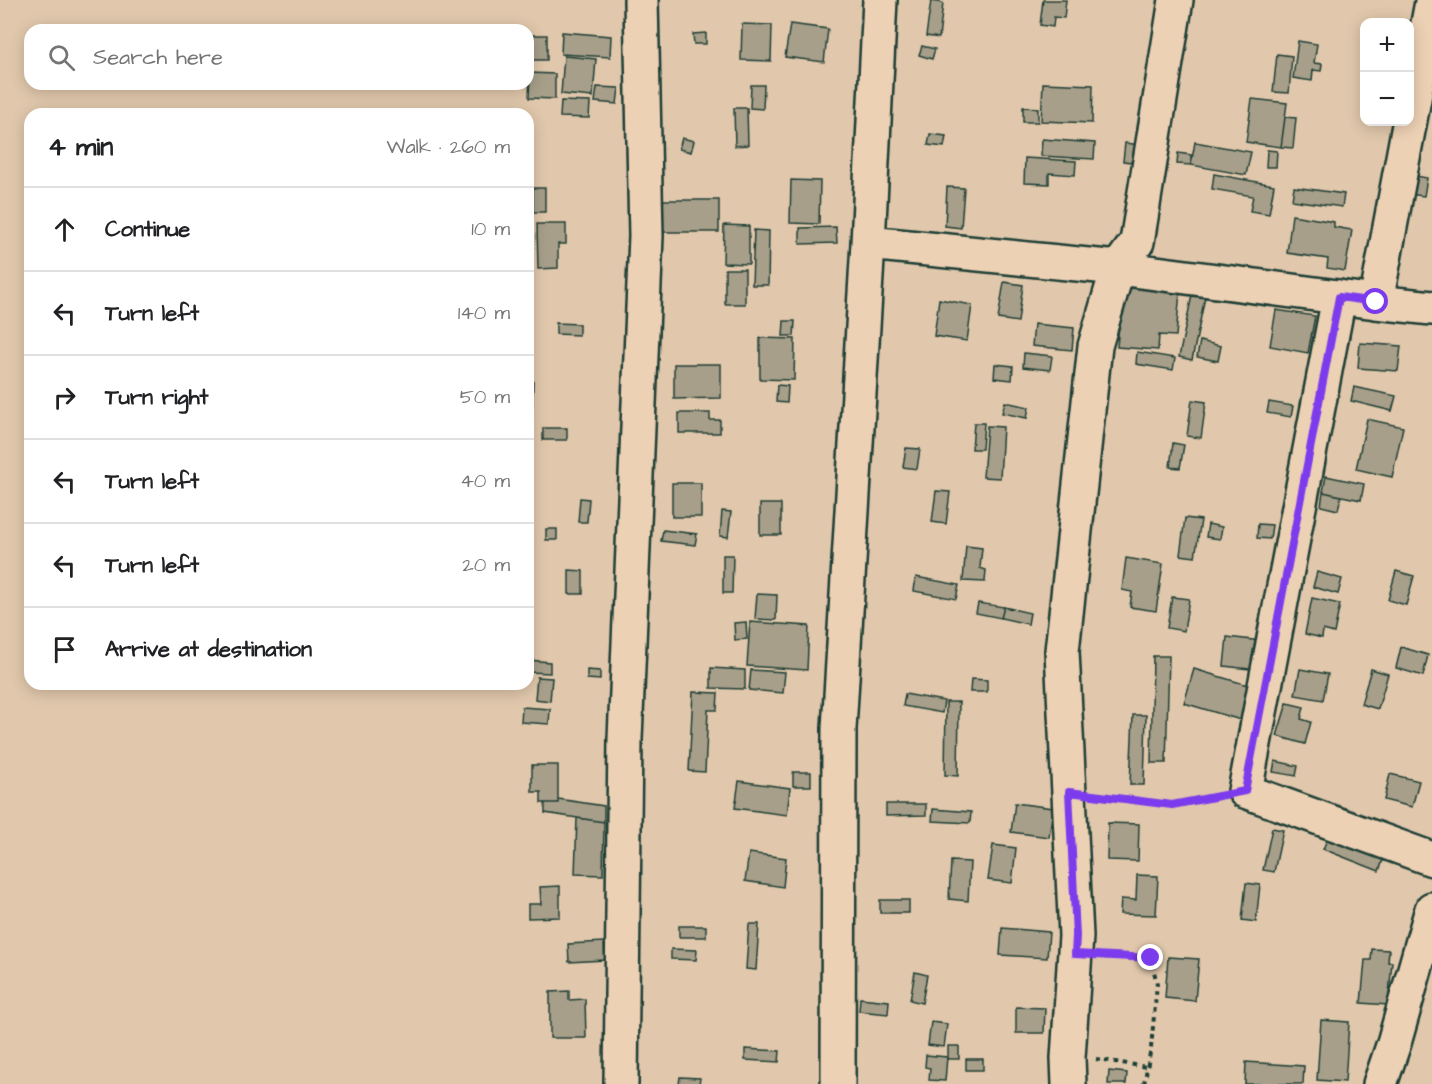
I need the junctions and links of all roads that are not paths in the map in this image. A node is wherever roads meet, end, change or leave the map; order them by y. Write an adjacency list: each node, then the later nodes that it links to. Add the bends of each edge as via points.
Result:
1 (641, 0): 14 (street, via 646,236 624,740)
2 (880, 0): 5 (street)
3 (1176, 0): 6 (street, via 1137,242)
4 (1432, 2): 8 (street)
5 (868, 243): 6 (street); 15 (street, via 839,729)
6 (1118, 268): 7 (street); 13 (street, via 1095,346 1062,651 1076,936)
7 (1339, 297): 8 (street); 10 (street, via 1245,791)
8 (1376, 302): 9 (street)
9 (1432, 308)
10 (1432, 859)
11 (1432, 909): 12 (street)
12 (1394, 1043): 16 (street); 17 (street)
13 (1069, 1071)
14 (621, 1084)
15 (838, 1084)
16 (1380, 1084)
17 (1398, 1084)

